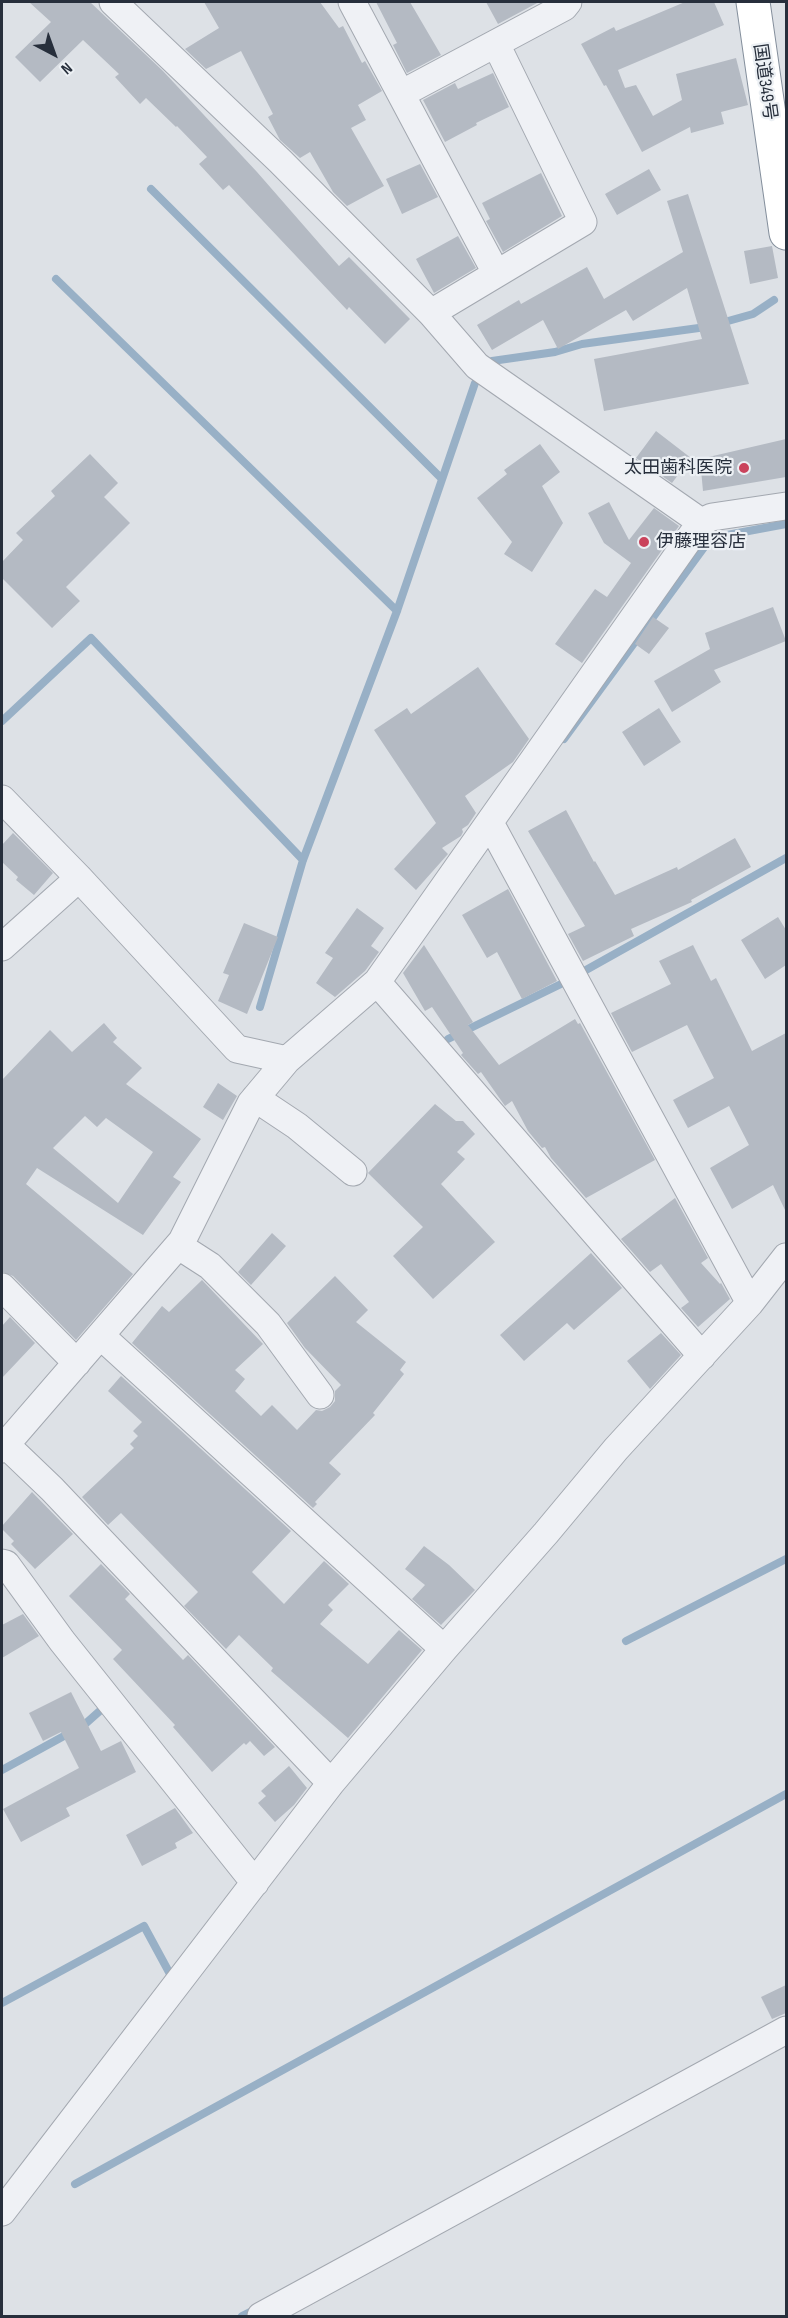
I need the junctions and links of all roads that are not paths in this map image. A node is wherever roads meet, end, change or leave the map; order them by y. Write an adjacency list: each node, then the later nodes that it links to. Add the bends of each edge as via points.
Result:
1 (352, 2): 6 (street)
2 (568, 2): 5 (street)
3 (753, 2): 7 (highway, 国道349号)
4 (126, 5): 10 (street)
5 (496, 44): 6 (street); 9 (street, via 583,222)
6 (401, 94): 9 (street)
7 (777, 115): 8 (highway, 国道349号)
8 (786, 233)
9 (496, 273): 10 (street)
10 (430, 313): 12 (street, via 477,366)
11 (786, 507): 12 (street, via 712,517)
12 (701, 522): 14 (street)
13 (2, 799): 15 (street)
14 (490, 823): 17 (street); 24 (street)
15 (79, 878): 16 (street); 18 (street, via 237,1049)
16 (2, 947)
17 (377, 982): 18 (street); 26 (street)
18 (287, 1060): 19 (street)
19 (255, 1098): 20 (street); 21 (street)
20 (353, 1172)
21 (179, 1246): 25 (street); 28 (street, via 210,1266 268,1324)
22 (786, 1257): 24 (street)
23 (2, 1287): 27 (street)
24 (750, 1303): 26 (street)
25 (101, 1336): 27 (street); 31 (street)
26 (702, 1356): 31 (street)
27 (77, 1363): 29 (street)
28 (320, 1395)
29 (4, 1447): 32 (street, via 52,1489)
30 (3, 1562): 33 (street)
31 (444, 1648): 32 (street)
32 (331, 1783): 33 (street)
33 (255, 1883): 35 (street)
34 (786, 2030): 36 (street)
35 (2, 2212)
36 (261, 2316)

